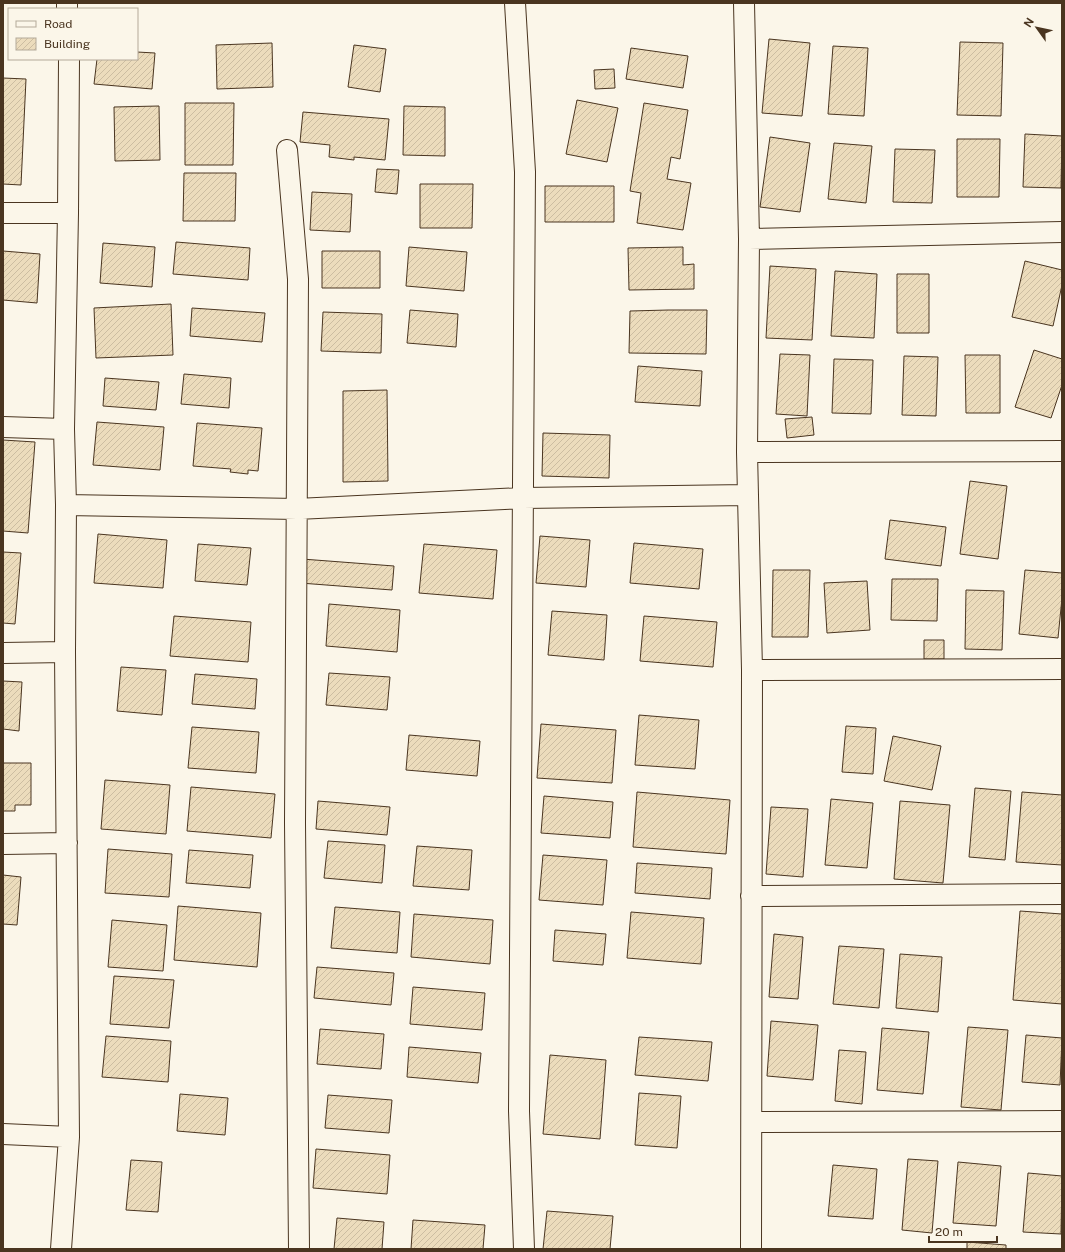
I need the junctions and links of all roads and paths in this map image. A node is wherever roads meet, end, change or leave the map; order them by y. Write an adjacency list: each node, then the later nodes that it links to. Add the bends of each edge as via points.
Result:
1 (515, 3): 14 (street, via 525,172)
2 (744, 3): 8 (street)
3 (69, 60): 6 (street)
4 (287, 150): 16 (street, via 298,279)
5 (3, 213): 6 (street)
6 (68, 213): 10 (street)
7 (1062, 232): 8 (street)
8 (748, 239): 12 (street)
9 (3, 427): 10 (street)
10 (64, 429): 15 (street)
11 (1062, 451): 12 (street)
12 (746, 452): 13 (street)
13 (748, 495): 14 (street); 20 (street)
14 (523, 498): 16 (street); 31 (street, via 519,1111)
15 (66, 505): 16 (street); 17 (street)
16 (297, 509): 30 (street, via 295,823)
17 (66, 652): 18 (street); 21 (street)
18 (3, 653)
19 (1062, 669): 20 (street)
20 (752, 670): 24 (street)
21 (67, 843): 22 (street); 28 (street)
22 (3, 844)
23 (1062, 894): 24 (street)
24 (751, 896): 26 (street)
25 (1062, 1121): 26 (street)
26 (752, 1122): 32 (street)
27 (3, 1134): 28 (street)
28 (69, 1136): 29 (street)
29 (61, 1249)
30 (300, 1249)
31 (524, 1249)
32 (751, 1249)

